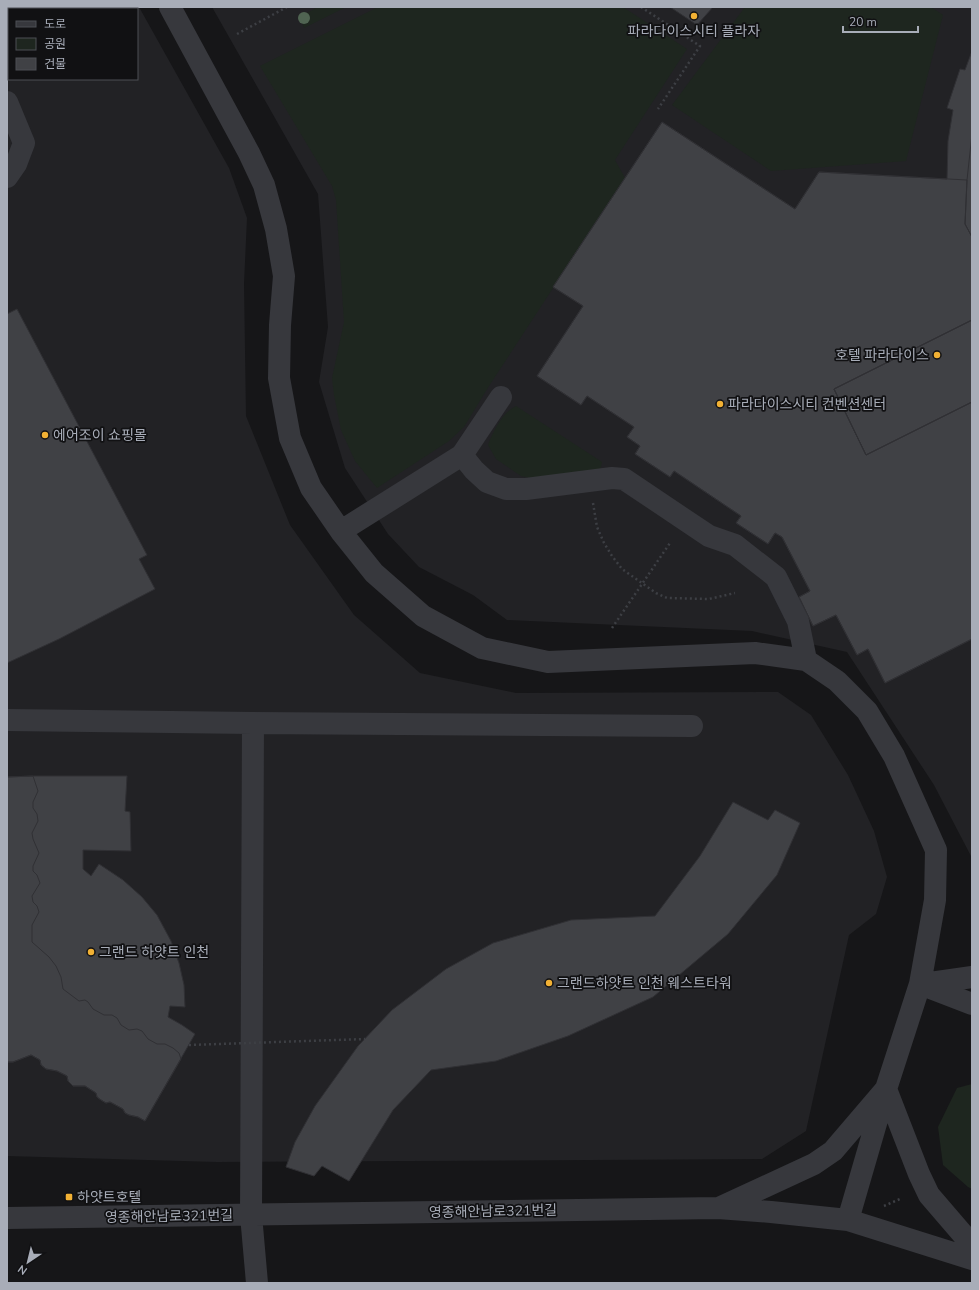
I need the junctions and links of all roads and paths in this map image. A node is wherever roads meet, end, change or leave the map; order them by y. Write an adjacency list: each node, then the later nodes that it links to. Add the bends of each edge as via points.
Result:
1 (170, 7): 11 (street, via 264,185 276,229 284,276 279,378 290,438 311,488)
2 (287, 7): 4 (path)
3 (641, 7): 6 (path, via 700,46)
4 (237, 34)
5 (7, 102): 7 (street, via 24,143 16,164)
6 (658, 109)
7 (7, 177)
8 (501, 397): 9 (street)
9 (462, 455): 11 (street); 16 (street, via 487,482 506,489 526,489 612,478 624,479 709,536 735,545 776,577 798,621)
10 (592, 497): 13 (path, via 597,527 604,543 622,569)
11 (340, 531): 16 (street, via 374,573 423,616 482,648 548,662 755,653)
12 (670, 543): 13 (path)
13 (642, 583): 14 (path, via 667,598 709,599); 15 (path)
14 (735, 593)
15 (612, 628)
16 (806, 660): 21 (street, via 838,681 867,711 894,756 936,850 935,900)
17 (7, 720): 18 (street)
18 (253, 723): 19 (street); 29 (street)
19 (692, 726)
20 (972, 978): 21 (street)
21 (920, 984): 22 (street); 25 (street)
22 (972, 1004)
23 (365, 1039): 24 (path, bridge)
24 (189, 1045)
25 (886, 1089): 28 (street, via 833,1151 814,1164); 31 (street); 32 (street, via 918,1174 929,1195)
26 (900, 1199): 27 (path)
27 (882, 1207)
28 (718, 1208): 29 (street, 영종해안남로321번길); 31 (street, 영종해안남로321번길)
29 (251, 1215): 30 (street, 영종해안남로321번길); 34 (street)
30 (7, 1218)
31 (848, 1220): 33 (street, 영종해안남로321번길)
32 (972, 1245)
33 (972, 1259)
34 (257, 1283)

